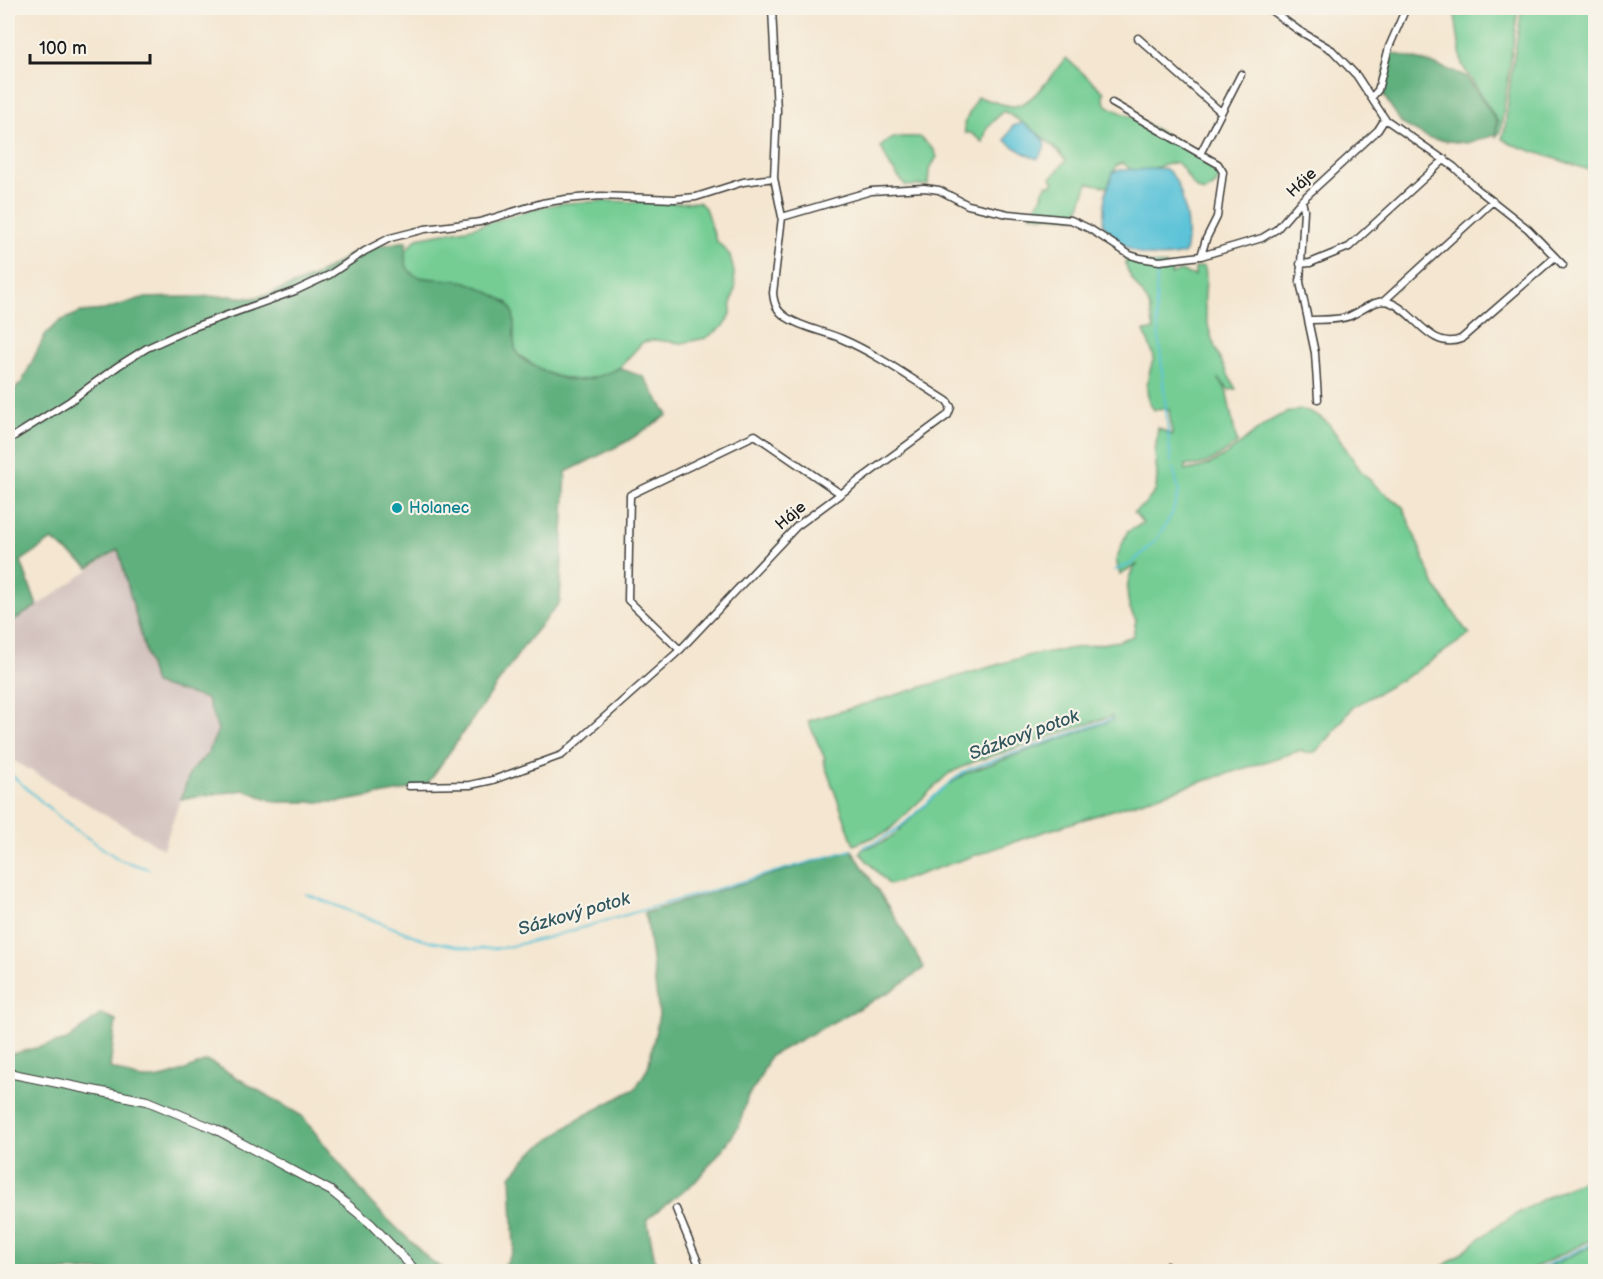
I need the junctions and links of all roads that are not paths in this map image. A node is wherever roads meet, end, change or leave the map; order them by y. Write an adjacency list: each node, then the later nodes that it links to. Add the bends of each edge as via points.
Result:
1 (772, 8): 12 (street, Háje, via 777,111)
2 (1269, 8): 6 (street, via 1332,50)
3 (1406, 8): 6 (street)
4 (1138, 38): 8 (street)
5 (1241, 74): 8 (street)
6 (1372, 97): 9 (street)
7 (1112, 103): 10 (street)
8 (1221, 112): 10 (street)
9 (1385, 119): 11 (street); 13 (street, Háje)
10 (1200, 154): 16 (street, via 1218,164 1223,172 1217,217)
11 (1445, 159): 14 (street); 18 (street, via 1349,247)
12 (774, 178): 15 (street, Háje); 23 (street, via 744,182 696,197 566,198 480,222 390,238 295,291 147,348)
13 (1302, 200): 16 (street, Háje, via 1277,229 1262,238); 18 (street)
14 (1492, 201): 17 (street); 20 (street)
15 (782, 217): 16 (street, Háje, via 871,191 939,189 968,206 1071,220 1140,258 1160,261); 24 (street, Háje, via 773,293 777,309 792,321 843,339 873,355 951,408 948,415)
16 (1201, 256)
17 (1555, 257): 19 (street); 20 (street, via 1455,341 1437,339)
18 (1300, 264): 21 (street)
19 (1563, 265)
20 (1384, 301): 21 (street, via 1348,316)
21 (1308, 320): 22 (street)
22 (1318, 399)
23 (8, 440)
24 (841, 494): 25 (street, Háje, via 797,526); 25 (street, via 755,435 630,495 628,600)
25 (680, 650): 26 (street, Háje, via 562,755 470,785)
26 (409, 786)
27 (8, 1073): 29 (street, via 147,1101 215,1129 331,1191 370,1223)
28 (676, 1209): 30 (street)
29 (417, 1272)
30 (702, 1272)

